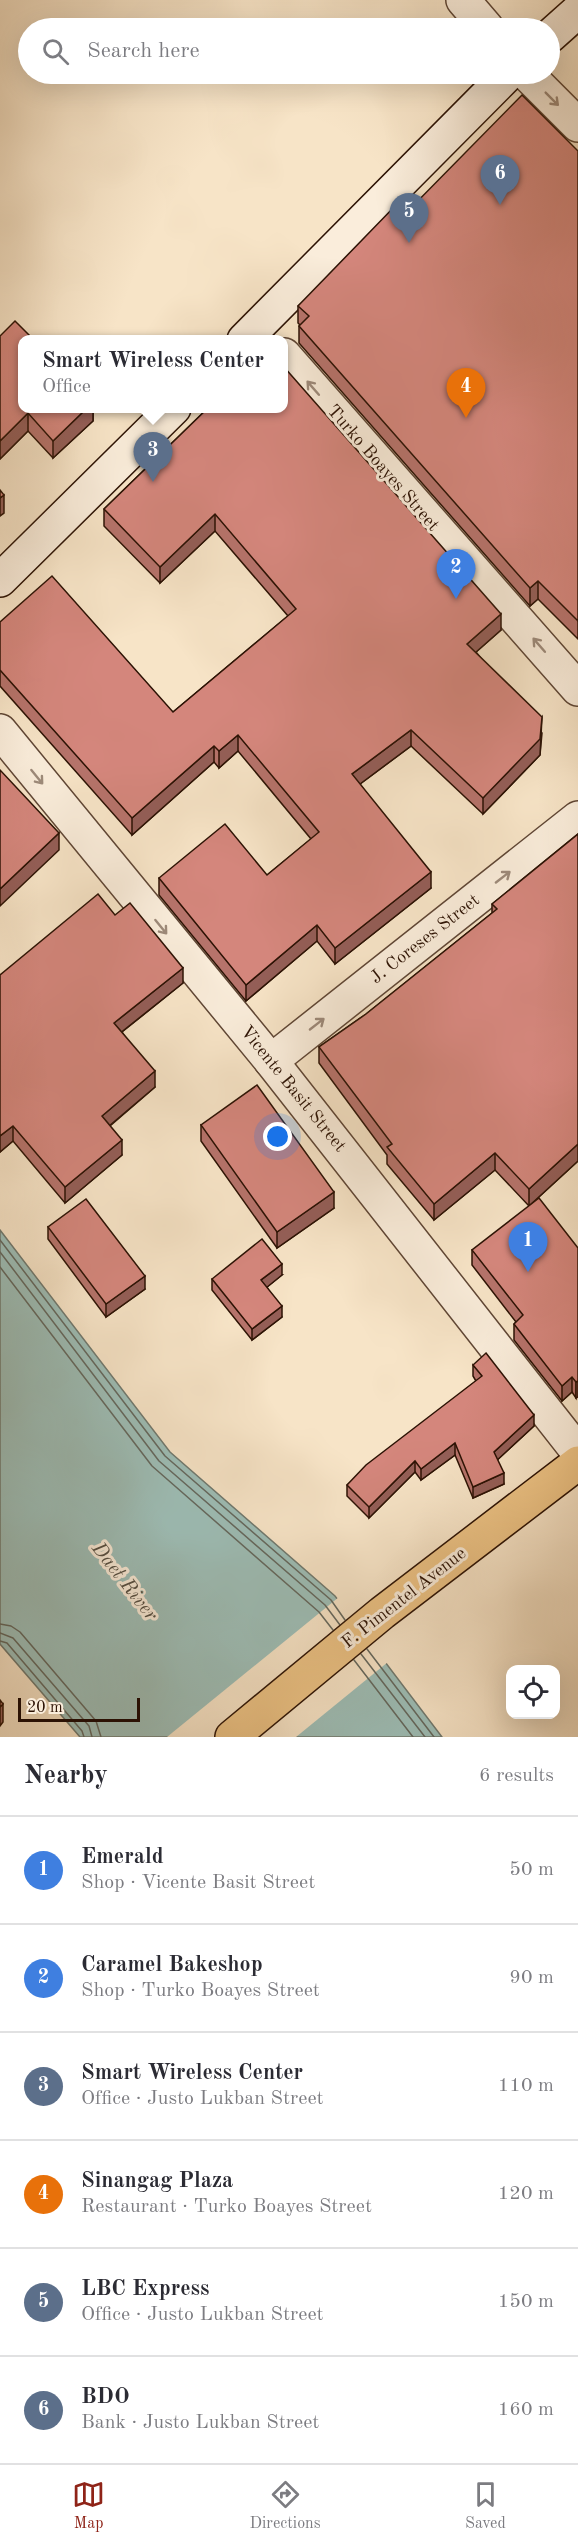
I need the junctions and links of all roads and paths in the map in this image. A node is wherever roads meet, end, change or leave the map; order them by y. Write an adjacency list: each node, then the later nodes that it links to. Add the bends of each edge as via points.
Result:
1 (463, 0): 3 (street)
2 (578, 11): 4 (street)
3 (478, 18)
4 (560, 27)
5 (498, 84): 8 (street)
6 (537, 84): 7 (street, one-way to 7)
7 (578, 125)
8 (258, 335)
9 (288, 359): 12 (street, Turko Boayes Street, one-way to 9)
10 (169, 413): 11 (street)
11 (0, 580)
12 (578, 689)
13 (0, 731): 15 (street, Vicente Basit Street, one-way to 15)
14 (578, 818): 15 (street, J. Coreses Street, one-way to 14)
15 (271, 1061): 16 (street, Vicente Basit Street)
16 (578, 1452)
17 (578, 1463): 18 (main road, F. Pimentel Avenue, via 382,1613)
18 (232, 1737)

